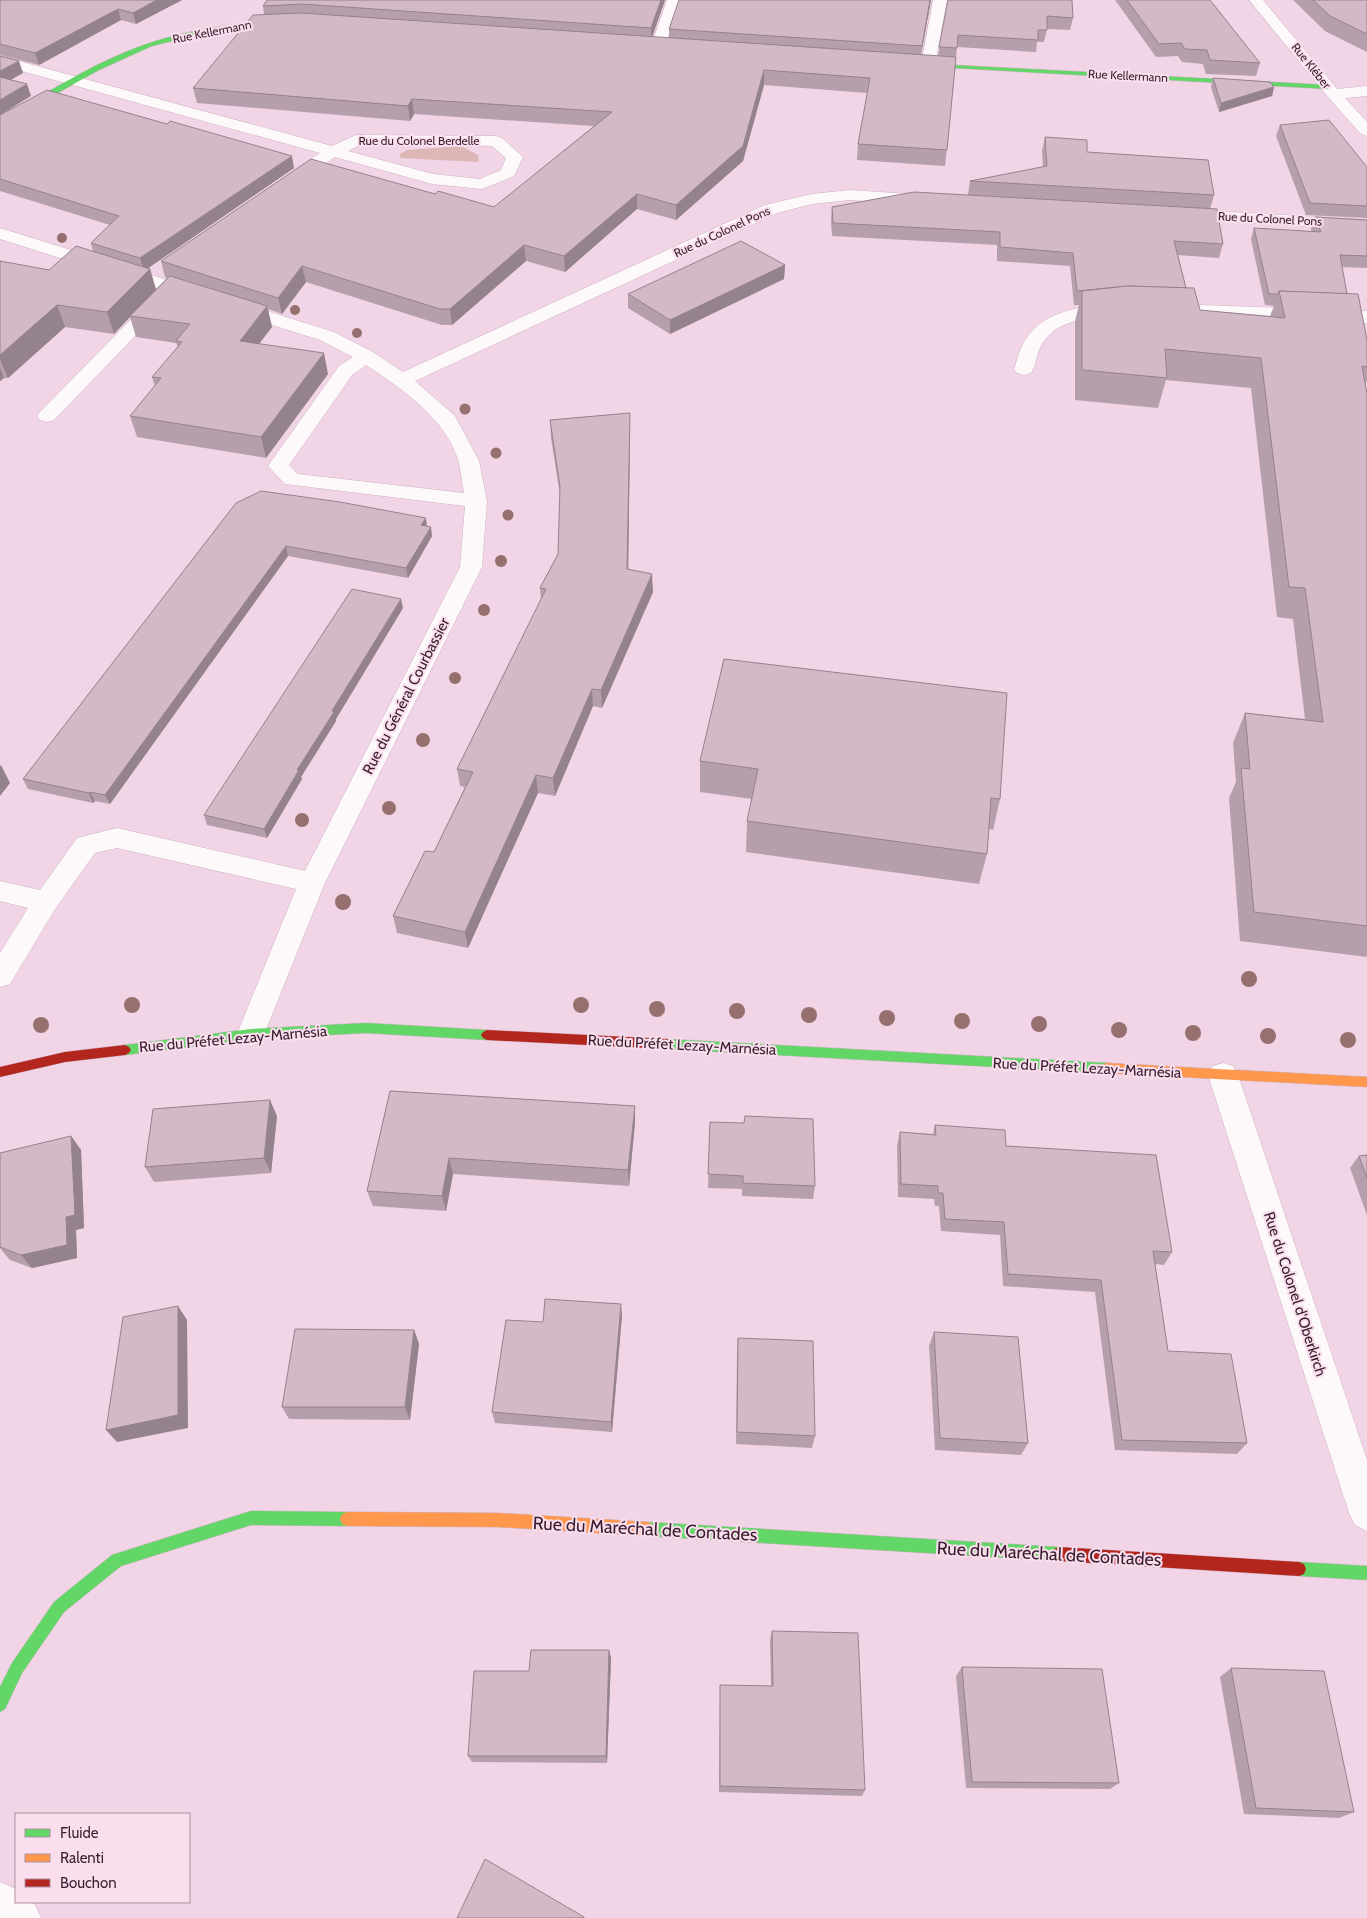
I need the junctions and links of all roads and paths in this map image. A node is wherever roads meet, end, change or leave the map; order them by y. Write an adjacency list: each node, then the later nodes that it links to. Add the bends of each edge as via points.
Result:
1 (674, 0): 5 (street)
2 (940, 0): 8 (street)
3 (1256, 0): 10 (street, Rue Kléber)
4 (295, 22): 9 (street, Rue Kellermann, via 258,23 158,43 112,60)
5 (658, 46)
6 (0, 60): 9 (street)
7 (909, 63): 8 (street, Rue Kellermann)
8 (928, 65): 10 (street, Rue Kellermann)
9 (74, 81): 12 (street, Rue Kellermann); 14 (street)
10 (1330, 91): 11 (street); 13 (street, Rue Kléber)
11 (1367, 91)
12 (0, 123)
13 (1367, 131)
14 (331, 153): 14 (street, Rue du Colonel Berdelle, via 356,140 410,139 496,141 515,157 508,173 482,184 432,179); 15 (street, Rue du Colonel Berdelle)
15 (275, 191)
16 (940, 200): 26 (street, Rue du Colonel Pons, via 850,195 812,199 771,209)
17 (1168, 214): 18 (street, Rue du Colonel Pons)
18 (1367, 225)
19 (6, 240): 20 (street, Rue du Général Courbassier)
20 (161, 278): 24 (street, Rue du Général Courbassier, via 327,336); 27 (street)
21 (1129, 308): 25 (street, via 1074,314 1051,322 1032,343)
22 (1148, 309): 23 (street)
23 (1367, 317)
24 (366, 356): 26 (street, Rue du Général Courbassier); 28 (street, via 346,370 278,466 292,480)
25 (1024, 369)
26 (402, 380): 28 (street, Rue du Général Courbassier, via 448,420 469,461)
27 (47, 416)
28 (476, 501): 29 (street, Rue du Général Courbassier, via 470,567)
29 (312, 883): 31 (street, via 117,838 86,844); 33 (street, Rue du Général Courbassier)
30 (0, 891): 31 (street)
31 (46, 902): 32 (street)
32 (0, 976)
33 (251, 1034): 34 (street, Rue du Préfet Lezay-Marnésia, via 65,1057); 35 (street, Rue du Préfet Lezay-Marnésia, via 366,1028)
34 (0, 1072)
35 (1223, 1075): 36 (street, Rue du Préfet Lezay-Marnésia); 37 (street, Rue du Colonel d'Oberkirch)
36 (1367, 1082)
37 (1367, 1513)
38 (1367, 1573): 39 (street, Rue du Maréchal de Contades, via 498,1520 251,1518 117,1560 59,1607 17,1668)
39 (0, 1704)
40 (0, 1902): 41 (street)
41 (21, 1918)

